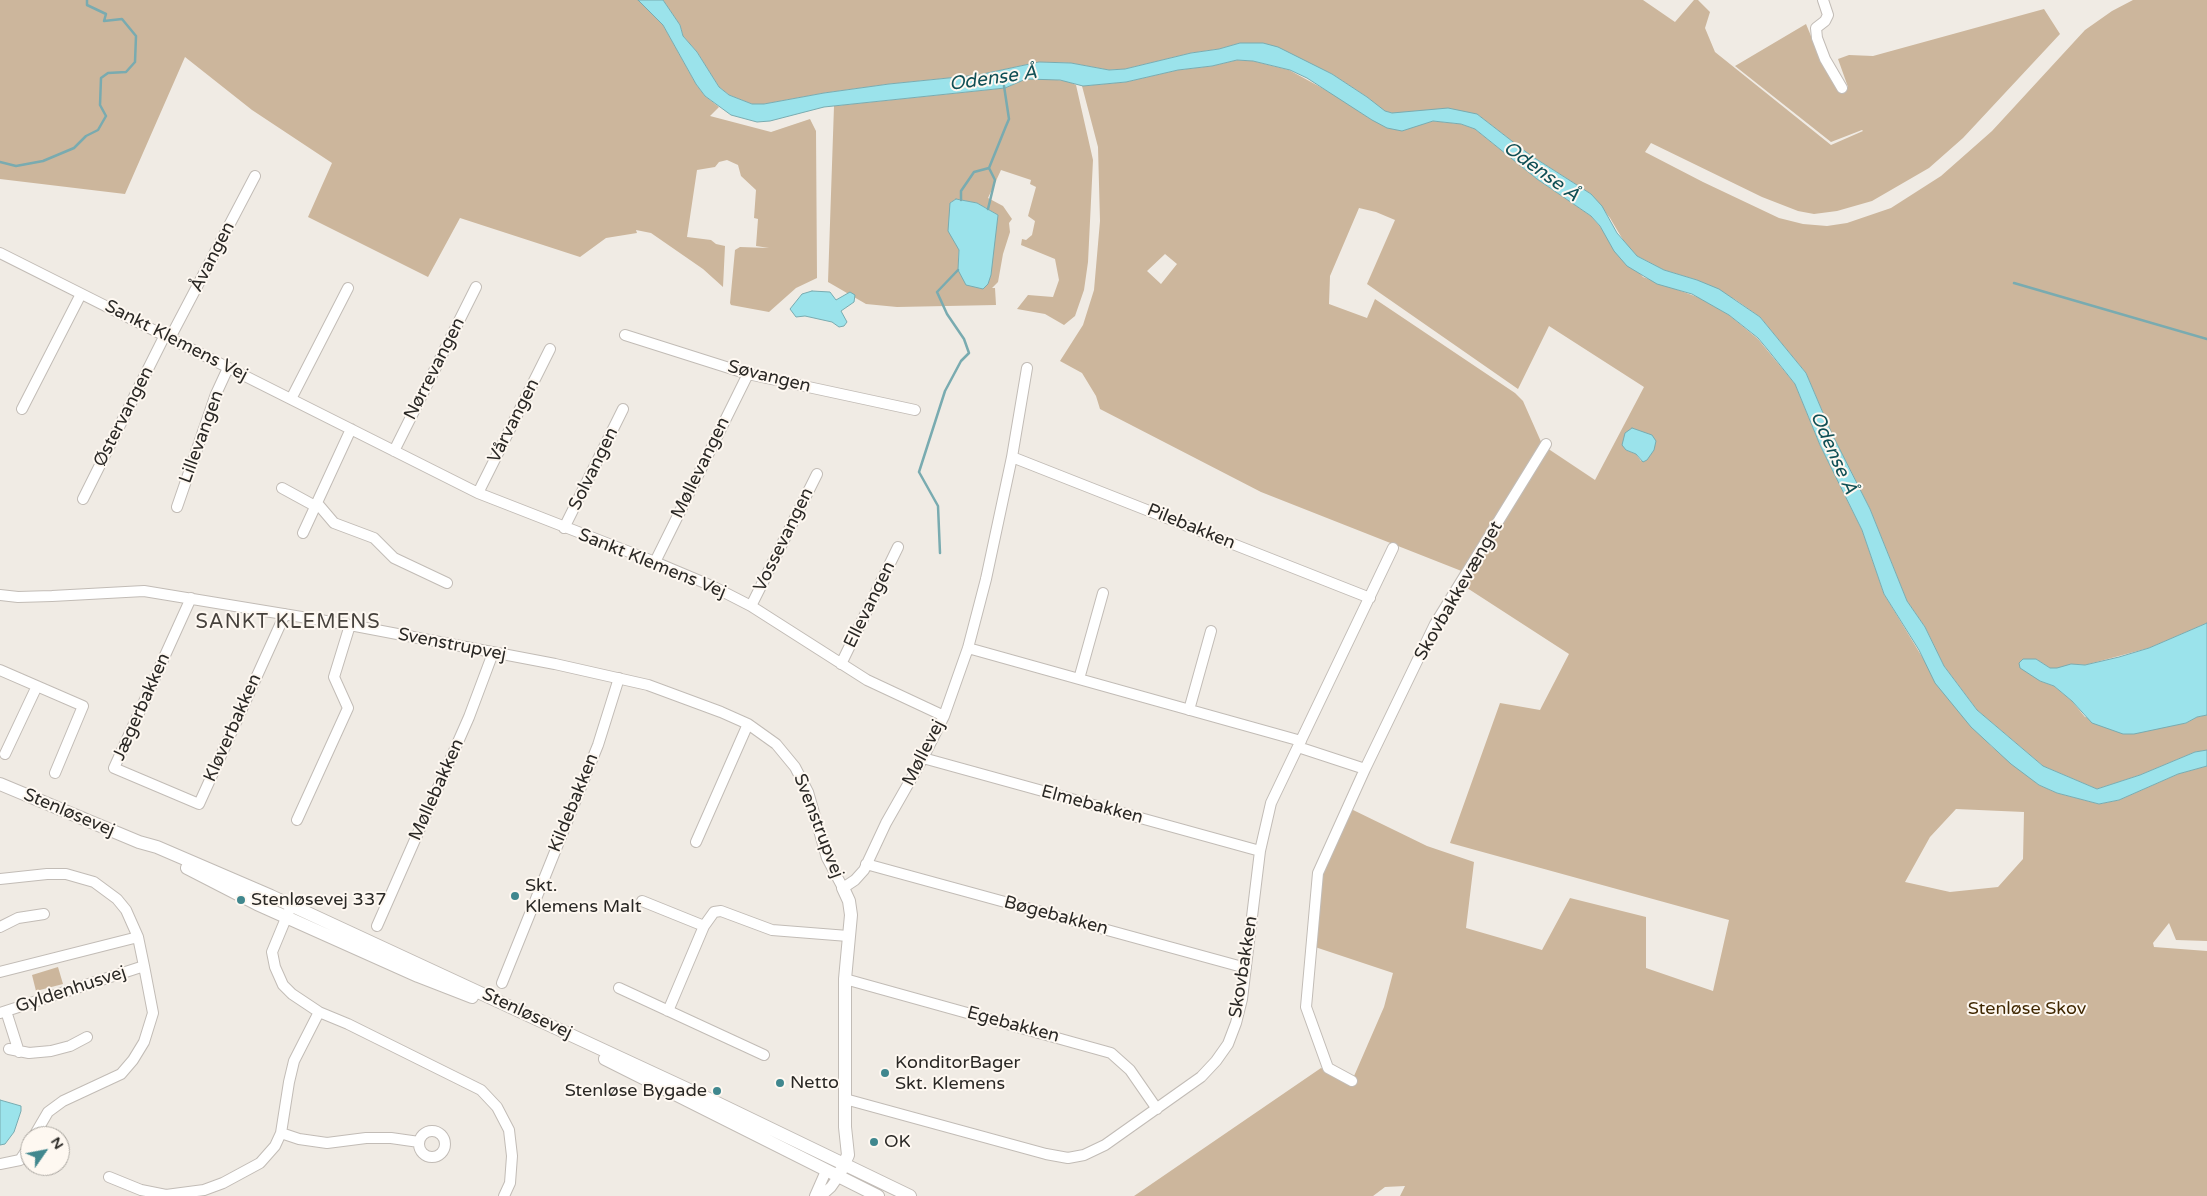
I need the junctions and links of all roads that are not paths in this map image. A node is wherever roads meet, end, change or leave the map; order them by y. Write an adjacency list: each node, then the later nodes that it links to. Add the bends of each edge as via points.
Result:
1 (1823, 0): 2 (street, via 1828,14 1816,28 1817,38)
2 (1842, 88)
3 (255, 176): 9 (street, Åvangen)
4 (0, 253): 7 (street, Sankt Klemens Vej)
5 (476, 287): 20 (street, Nørrevangen)
6 (348, 288): 14 (street)
7 (81, 294): 9 (street, Sankt Klemens Vej); 15 (street)
8 (625, 335): 13 (street, Søvangen)
9 (168, 337): 11 (street, Sankt Klemens Vej); 25 (street, Østervangen)
10 (550, 349): 24 (street, Vårvangen)
11 (228, 368): 14 (street, Sankt Klemens Vej); 27 (street, Lillevangen)
12 (1027, 368): 21 (street, Møllevej)
13 (748, 374): 17 (street, Søvangen); 32 (street, Møllevangen)
14 (291, 399): 18 (street, Sankt Klemens Vej)
15 (22, 409)
16 (623, 409): 28 (street, Solvangen)
17 (915, 410)
18 (351, 429): 20 (street, Sankt Klemens Vej); 26 (street)
19 (1546, 444): 55 (street, Skovbakkevænget, via 1435,624)
20 (394, 452): 24 (street, Sankt Klemens Vej)
21 (1012, 457): 37 (street, Pilebakken); 42 (street, Møllevej)
22 (817, 474): 38 (street, Vossevangen)
23 (282, 488): 26 (street)
24 (478, 493): 28 (street, Sankt Klemens Vej)
25 (83, 499)
26 (316, 505): 29 (street); 33 (street, via 334,522 374,538 394,558)
27 (177, 507)
28 (564, 528): 32 (street, Sankt Klemens Vej)
29 (303, 533)
30 (898, 546): 44 (street, Ellevangen)
31 (1393, 548): 37 (street, Skovbakken)
32 (655, 562): 38 (street, Sankt Klemens Vej)
33 (447, 584)
34 (1104, 593): 47 (street)
35 (0, 594): 36 (street, Svenstrupvej, via 18,597 144,591)
36 (191, 598): 39 (street, Svenstrupvej); 58 (street, Jægerbakken, via 114,768)
37 (1370, 598): 52 (street, Skovbakken)
38 (751, 606): 44 (street, Sankt Klemens Vej)
39 (285, 614): 40 (street, Svenstrupvej); 58 (street, Kløverbakken, via 198,804)
40 (350, 625): 43 (street, Svenstrupvej); 59 (street, via 334,677 348,708)
41 (1212, 631): 49 (street)
42 (968, 648): 47 (street); 50 (street, Møllevej)
43 (494, 654): 46 (street, Svenstrupvej); 69 (street, Møllebakken)
44 (840, 664): 50 (street, Sankt Klemens Vej)
45 (0, 670): 48 (street)
46 (619, 678): 51 (street, Svenstrupvej, via 657,688); 77 (street, Kildebakken, via 598,744)
47 (1079, 678): 49 (street)
48 (38, 686): 53 (street); 56 (street, via 84,706)
49 (1189, 710): 52 (street)
50 (944, 716): 54 (street, Møllevej)
51 (748, 724): 60 (street); 64 (street, Svenstrupvej, via 776,744 795,767 808,792 827,858)
52 (1299, 744): 55 (street); 61 (street, Skovbakken, via 1271,803)
53 (5, 754)
54 (923, 758): 61 (street, Elmebakken); 62 (street, Møllevej)
55 (1365, 768): 84 (street, Skovbakkevænget, via 1318,873 1306,1007 1328,1068)
56 (55, 773)
57 (0, 784): 66 (street, Stenløsevej, via 139,842 154,852)
58 (161, 788)
59 (297, 820)
60 (696, 842)
61 (1260, 851): 74 (street, Skovbakken)
62 (866, 864): 64 (street, Møllevej, via 855,880); 74 (street, Bøgebakken)
63 (0, 878): 72 (street, via 66,874 94,882 122,905)
64 (843, 888): 71 (street, via 851,915)
65 (642, 901): 70 (street)
66 (289, 912): 81 (street, via 272,952 274,967 292,994); 91 (street, Stenløsevej, via 499,1001); 93 (street, Stenløsevej, via 418,976 539,1025)
67 (44, 914): 68 (street, via 18,918)
68 (0, 926)
69 (377, 926)
70 (704, 926): 71 (street, via 714,912 721,912 772,930); 79 (street)
71 (848, 936): 76 (street)
72 (138, 937): 73 (street, Gyldenhusvej); 75 (street, Gyldenhusvej)
73 (144, 966): 80 (street, Gyldenhusvej); 87 (street, via 153,1013 144,1042 133,1060 121,1074 63,1101 48,1112)
74 (1246, 968): 86 (street, Skovbakken, via 1236,1023 1228,1044 1202,1076)
75 (0, 972)
76 (845, 979): 85 (street); 86 (street, Egebakken, via 1111,1054 1130,1070)
77 (502, 983)
78 (619, 988): 79 (street)
79 (668, 1011): 83 (street)
80 (3, 1012): 82 (street, Gyldenhusvej, via 14,1050 51,1052)
81 (319, 1012): 88 (street, via 294,1061); 96 (street, via 481,1090 497,1107 508,1130 512,1156 510,1183)
82 (87, 1037)
83 (764, 1055)
84 (1352, 1081)
85 (845, 1099): 86 (street, Skovbakken, via 1068,1158 1105,1145); 91 (street, via 845,1127)
86 (1157, 1109)
87 (40, 1126)
88 (281, 1133): 89 (street, via 328,1143 366,1138); 94 (street, via 275,1146 260,1162 204,1190 166,1195 140,1190)
89 (419, 1142)
90 (20, 1160): 92 (street)
91 (838, 1162): 93 (street); 95 (street); 100 (street, Stenløsevej)
92 (0, 1164)
93 (826, 1171): 95 (street, Stenløsevej); 97 (street)
94 (109, 1177)
95 (838, 1177): 98 (street); 99 (street, Stenløsevej)
96 (504, 1196)
97 (815, 1196)
98 (821, 1196)
99 (878, 1196)
100 (910, 1196)

